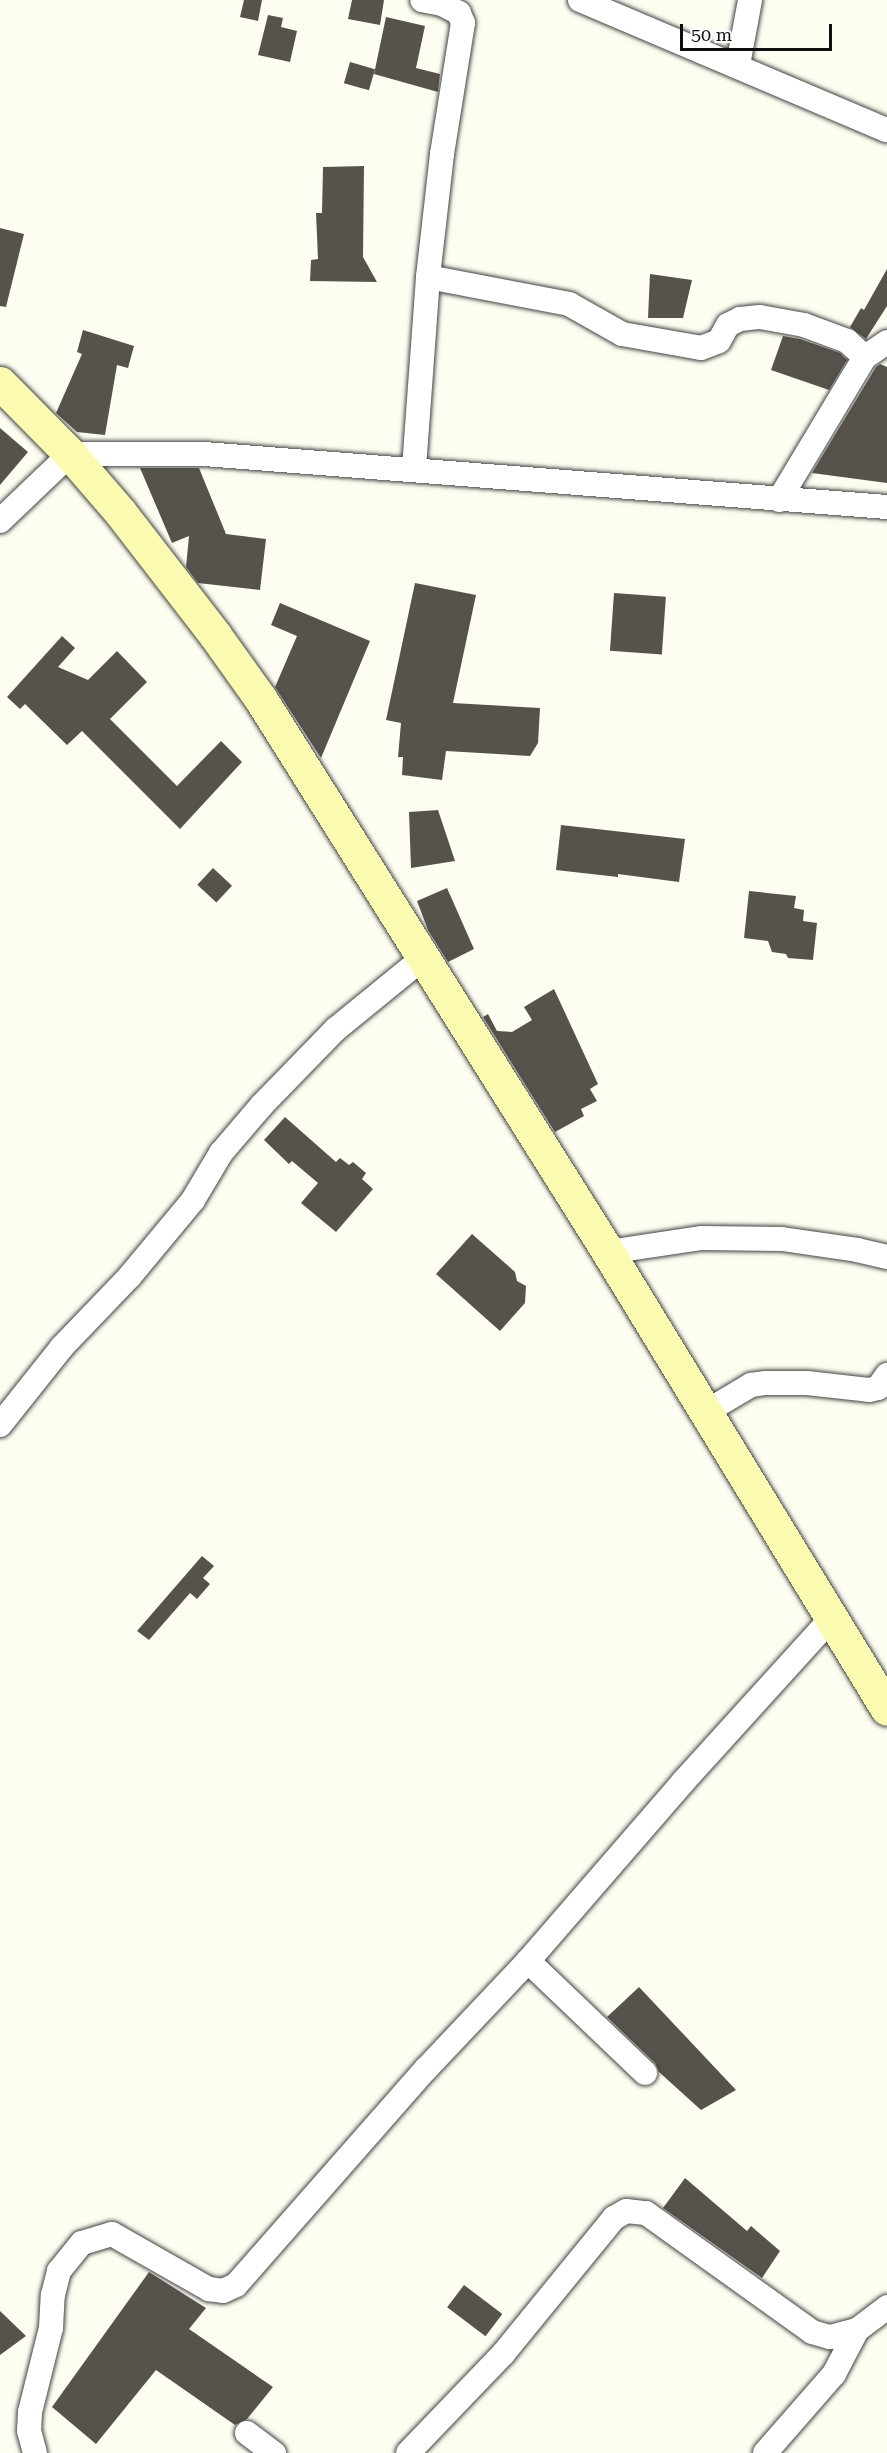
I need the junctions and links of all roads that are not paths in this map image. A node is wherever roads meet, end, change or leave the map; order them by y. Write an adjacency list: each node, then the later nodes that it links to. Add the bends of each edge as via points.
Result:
1 (422, 0): 6 (street, via 459,13 463,23)
2 (580, 0): 4 (street)
3 (750, 0): 4 (street)
4 (738, 65): 5 (street)
5 (887, 130)
6 (428, 277): 8 (street, via 569,304 622,334 701,348 719,340 728,325 760,317 804,325 847,341); 11 (street)
7 (887, 342): 8 (street)
8 (864, 357): 12 (street)
9 (0, 383): 10 (street)
10 (70, 454): 11 (street, via 204,454); 14 (street); 15 (street, via 161,564 253,689)
11 (414, 468): 12 (street)
12 (779, 500): 13 (street)
13 (887, 507)
14 (0, 521)
15 (423, 958): 16 (street); 20 (street, via 336,1029 262,1105 221,1153 193,1200 130,1276 62,1347)
16 (608, 1252): 17 (street, via 702,1238 782,1239); 19 (street)
17 (887, 1257)
18 (887, 1375): 19 (street, via 878,1388 869,1390 807,1383 751,1385)
19 (704, 1413): 21 (street)
20 (0, 1425)
21 (831, 1619): 22 (street); 23 (street)
22 (887, 1709)
23 (528, 1961): 24 (street); 28 (street, via 230,2289 209,2289 112,2234 82,2243 59,2271 53,2295 51,2328 30,2412 29,2431)
24 (645, 2073)
25 (887, 2307): 26 (street)
26 (857, 2330): 30 (street, via 830,2337 812,2332 646,2213 626,2211 614,2218 503,2354); 31 (street, via 834,2374)
27 (247, 2433): 29 (street)
28 (35, 2453)
29 (274, 2453)
30 (408, 2453)
31 (765, 2453)

